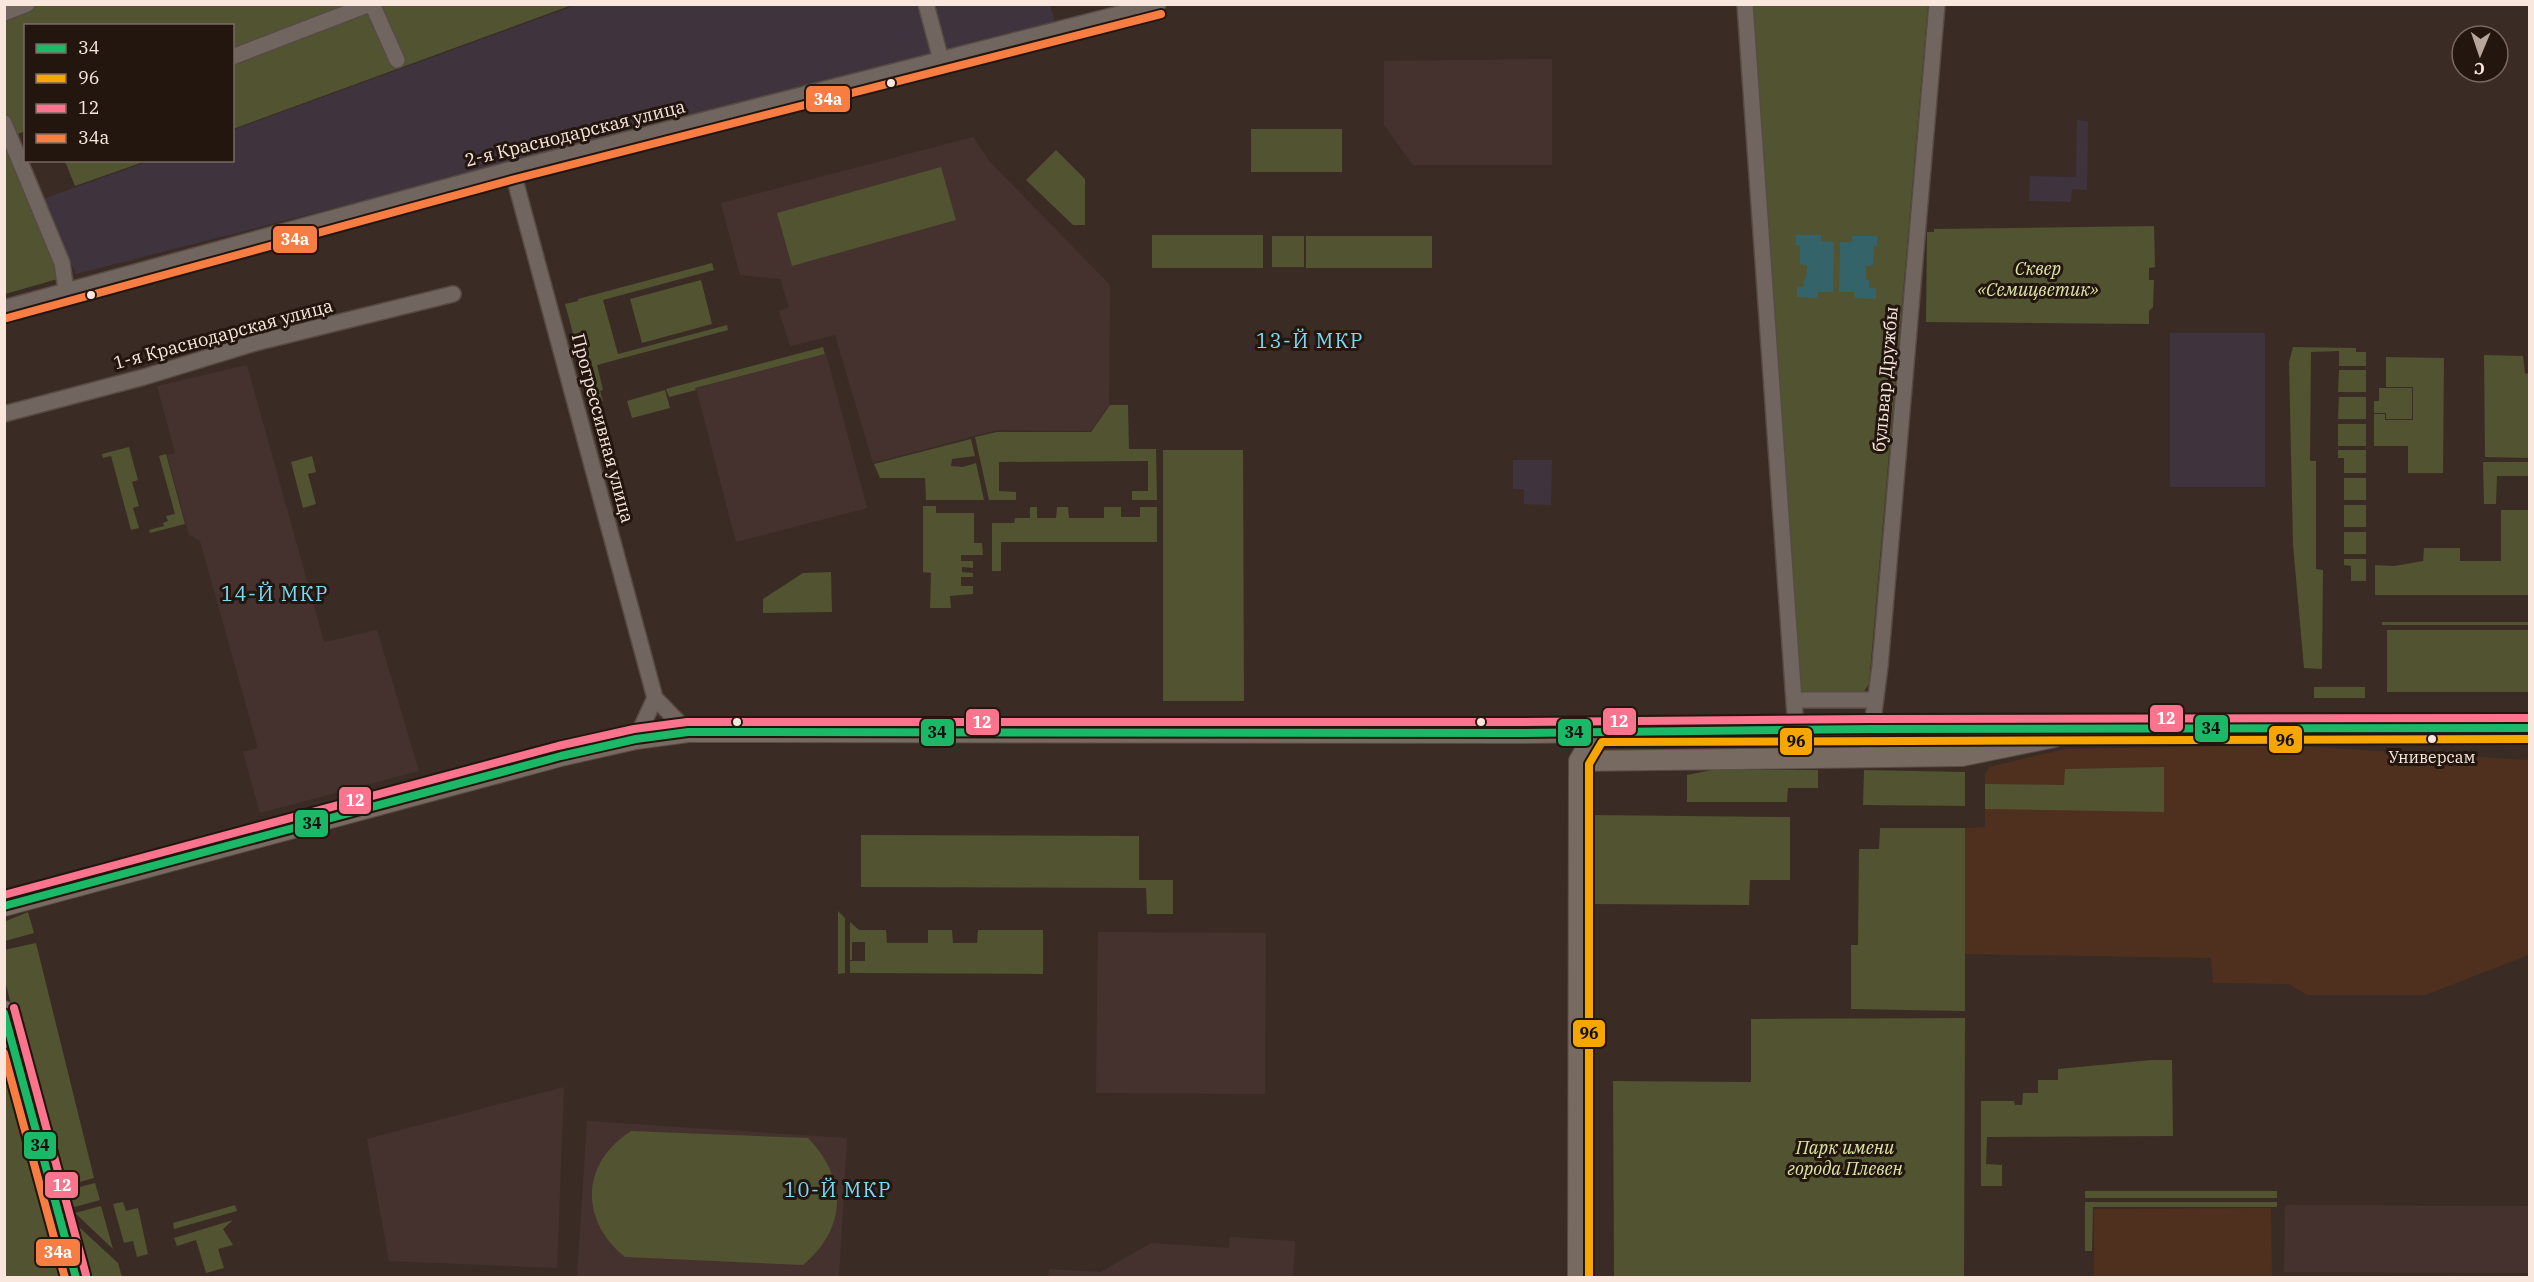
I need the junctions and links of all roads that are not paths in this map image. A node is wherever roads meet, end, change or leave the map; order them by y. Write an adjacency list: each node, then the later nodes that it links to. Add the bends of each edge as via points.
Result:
1 (27, 4): 7 (street)
2 (371, 4): 8 (street); 9 (street)
3 (926, 4): 10 (street)
4 (1158, 4): 10 (street, 2-я Краснодарская улица)
5 (1745, 4): 19 (street)
6 (1937, 4): 20 (street, бульвар Дружбы)
7 (4, 13)
8 (234, 56)
9 (397, 60)
10 (941, 60): 13 (street, 2-я Краснодарская улица)
11 (4, 123): 12 (street)
12 (14, 141): 14 (street, via 63,263)
13 (512, 169): 14 (street, 2-я Краснодарская улица); 18 (street, Прогрессивная улица)
14 (66, 290): 16 (street, 2-я Краснодарская улица)
15 (453, 294): 17 (street, 1-я Краснодарская улица, via 255,343)
16 (4, 308)
17 (4, 414)
18 (656, 698): 25 (street); 28 (street)
19 (1795, 700): 20 (street); 24 (street)
20 (1875, 700): 22 (street, бульвар Дружбы)
21 (2529, 728): 23 (main road)
22 (1871, 729): 23 (main road); 24 (main road); 29 (street, бульвар Дружбы)
23 (2093, 729): 29 (main road, via 1962,756)
24 (1797, 730): 26 (main road); 30 (street)
25 (688, 732): 27 (main road); 28 (main road)
26 (1596, 732): 27 (main road); 31 (main road)
27 (1557, 733): 31 (main road)
28 (636, 739): 32 (main road, via 550,758)
29 (1868, 757): 30 (main road)
30 (1798, 758): 31 (main road)
31 (1579, 761): 35 (main road)
32 (4, 906)
33 (4, 1011): 34 (main road)
34 (76, 1278)
35 (1578, 1278)

